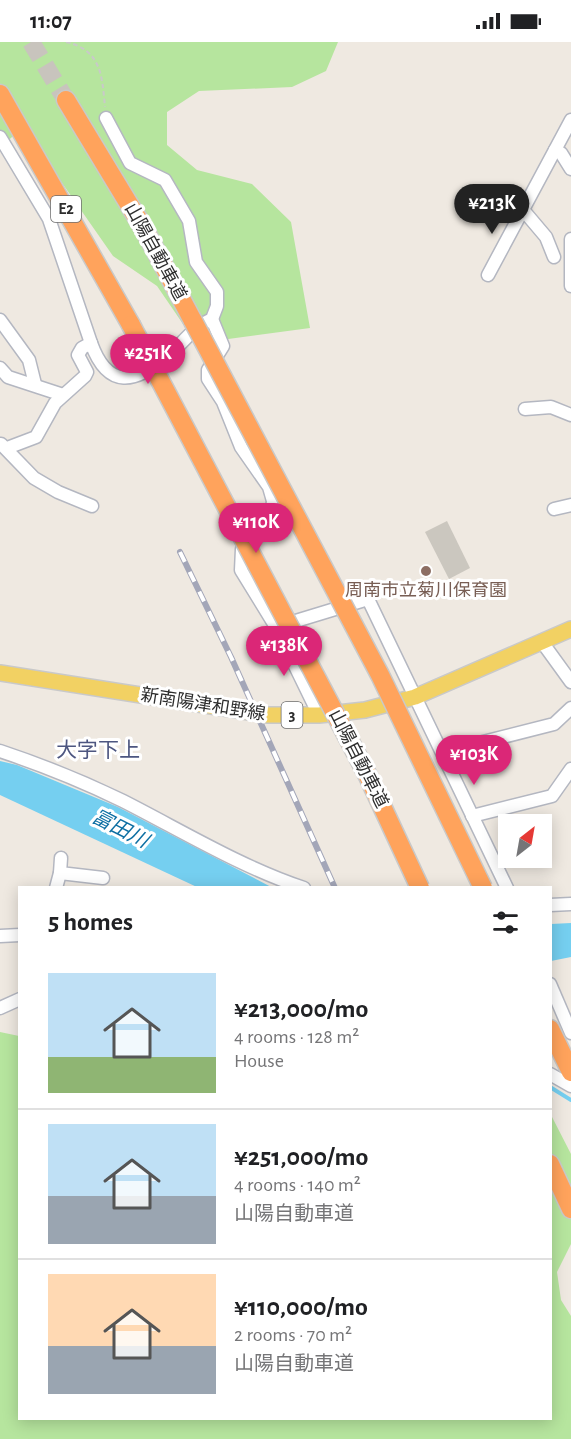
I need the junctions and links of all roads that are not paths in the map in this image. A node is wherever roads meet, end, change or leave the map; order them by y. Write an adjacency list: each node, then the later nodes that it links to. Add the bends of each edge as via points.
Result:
1 (0, 94): 42 (highway, 山陽自動車道 / E2, bridge, via 131,325 368,776)
2 (66, 100): 43 (highway, 山陽自動車道, bridge, via 144,229 193,321 380,675)
3 (106, 118): 13 (street, via 130,163 165,180 189,221 196,262 217,292)
4 (571, 120): 6 (street)
5 (0, 137): 15 (street, via 49,219)
6 (555, 150): 7 (street); 8 (street)
7 (571, 170)
8 (524, 211): 10 (street, via 546,237); 11 (street)
9 (571, 239): 12 (street)
10 (554, 257)
11 (488, 275)
12 (571, 286)
13 (212, 319): 15 (street, via 199,324 155,365 131,376 117,378 106,373); 25 (street, via 223,346 208,370 208,379 223,402 241,447 269,487 273,501 272,509 242,549 239,559 241,570)
14 (0, 320): 17 (street, via 29,360)
15 (91, 343): 18 (street, via 78,355 87,372)
16 (0, 368): 17 (street, via 8,377)
17 (35, 384): 18 (street)
18 (63, 395): 21 (street, via 36,437)
19 (525, 409): 20 (street, via 551,406)
20 (571, 415)
21 (3, 446): 23 (street, via 34,478)
22 (571, 505): 24 (street)
23 (92, 506)
24 (554, 509)
25 (276, 627): 30 (street, via 368,599); 32 (street)
26 (571, 629): 27 (main road, 新南陽津和野線 / 3)
27 (542, 642): 29 (street); 30 (main road, 新南陽津和野線 / 3)
28 (0, 673): 32 (main road, 新南陽津和野線 / 3, via 268,715)
29 (571, 682)
30 (415, 697): 32 (main road, 新南陽津和野線 / 3, via 364,710); 34 (street)
31 (571, 708): 34 (street, via 554,724 479,742)
32 (319, 715)
33 (0, 752): 41 (street, via 120,800 274,878)
34 (446, 761): 36 (street)
35 (571, 769): 36 (street, via 552,796)
36 (472, 816): 44 (street)
37 (61, 858): 38 (street)
38 (60, 873): 39 (street); 40 (street)
39 (104, 878)
40 (57, 886)
41 (298, 886)
42 (419, 886)
43 (482, 886)
44 (506, 886)
45 (571, 904): 46 (street)
46 (552, 905)
47 (18, 935): 48 (street)
48 (0, 936)
49 (552, 989): 53 (street)
50 (18, 1000): 51 (street)
51 (0, 1008)
52 (552, 1033): 54 (highway)
53 (571, 1033)
54 (571, 1072)
55 (552, 1075): 56 (street)
56 (571, 1086)
57 (552, 1168): 58 (highway)
58 (571, 1209)

